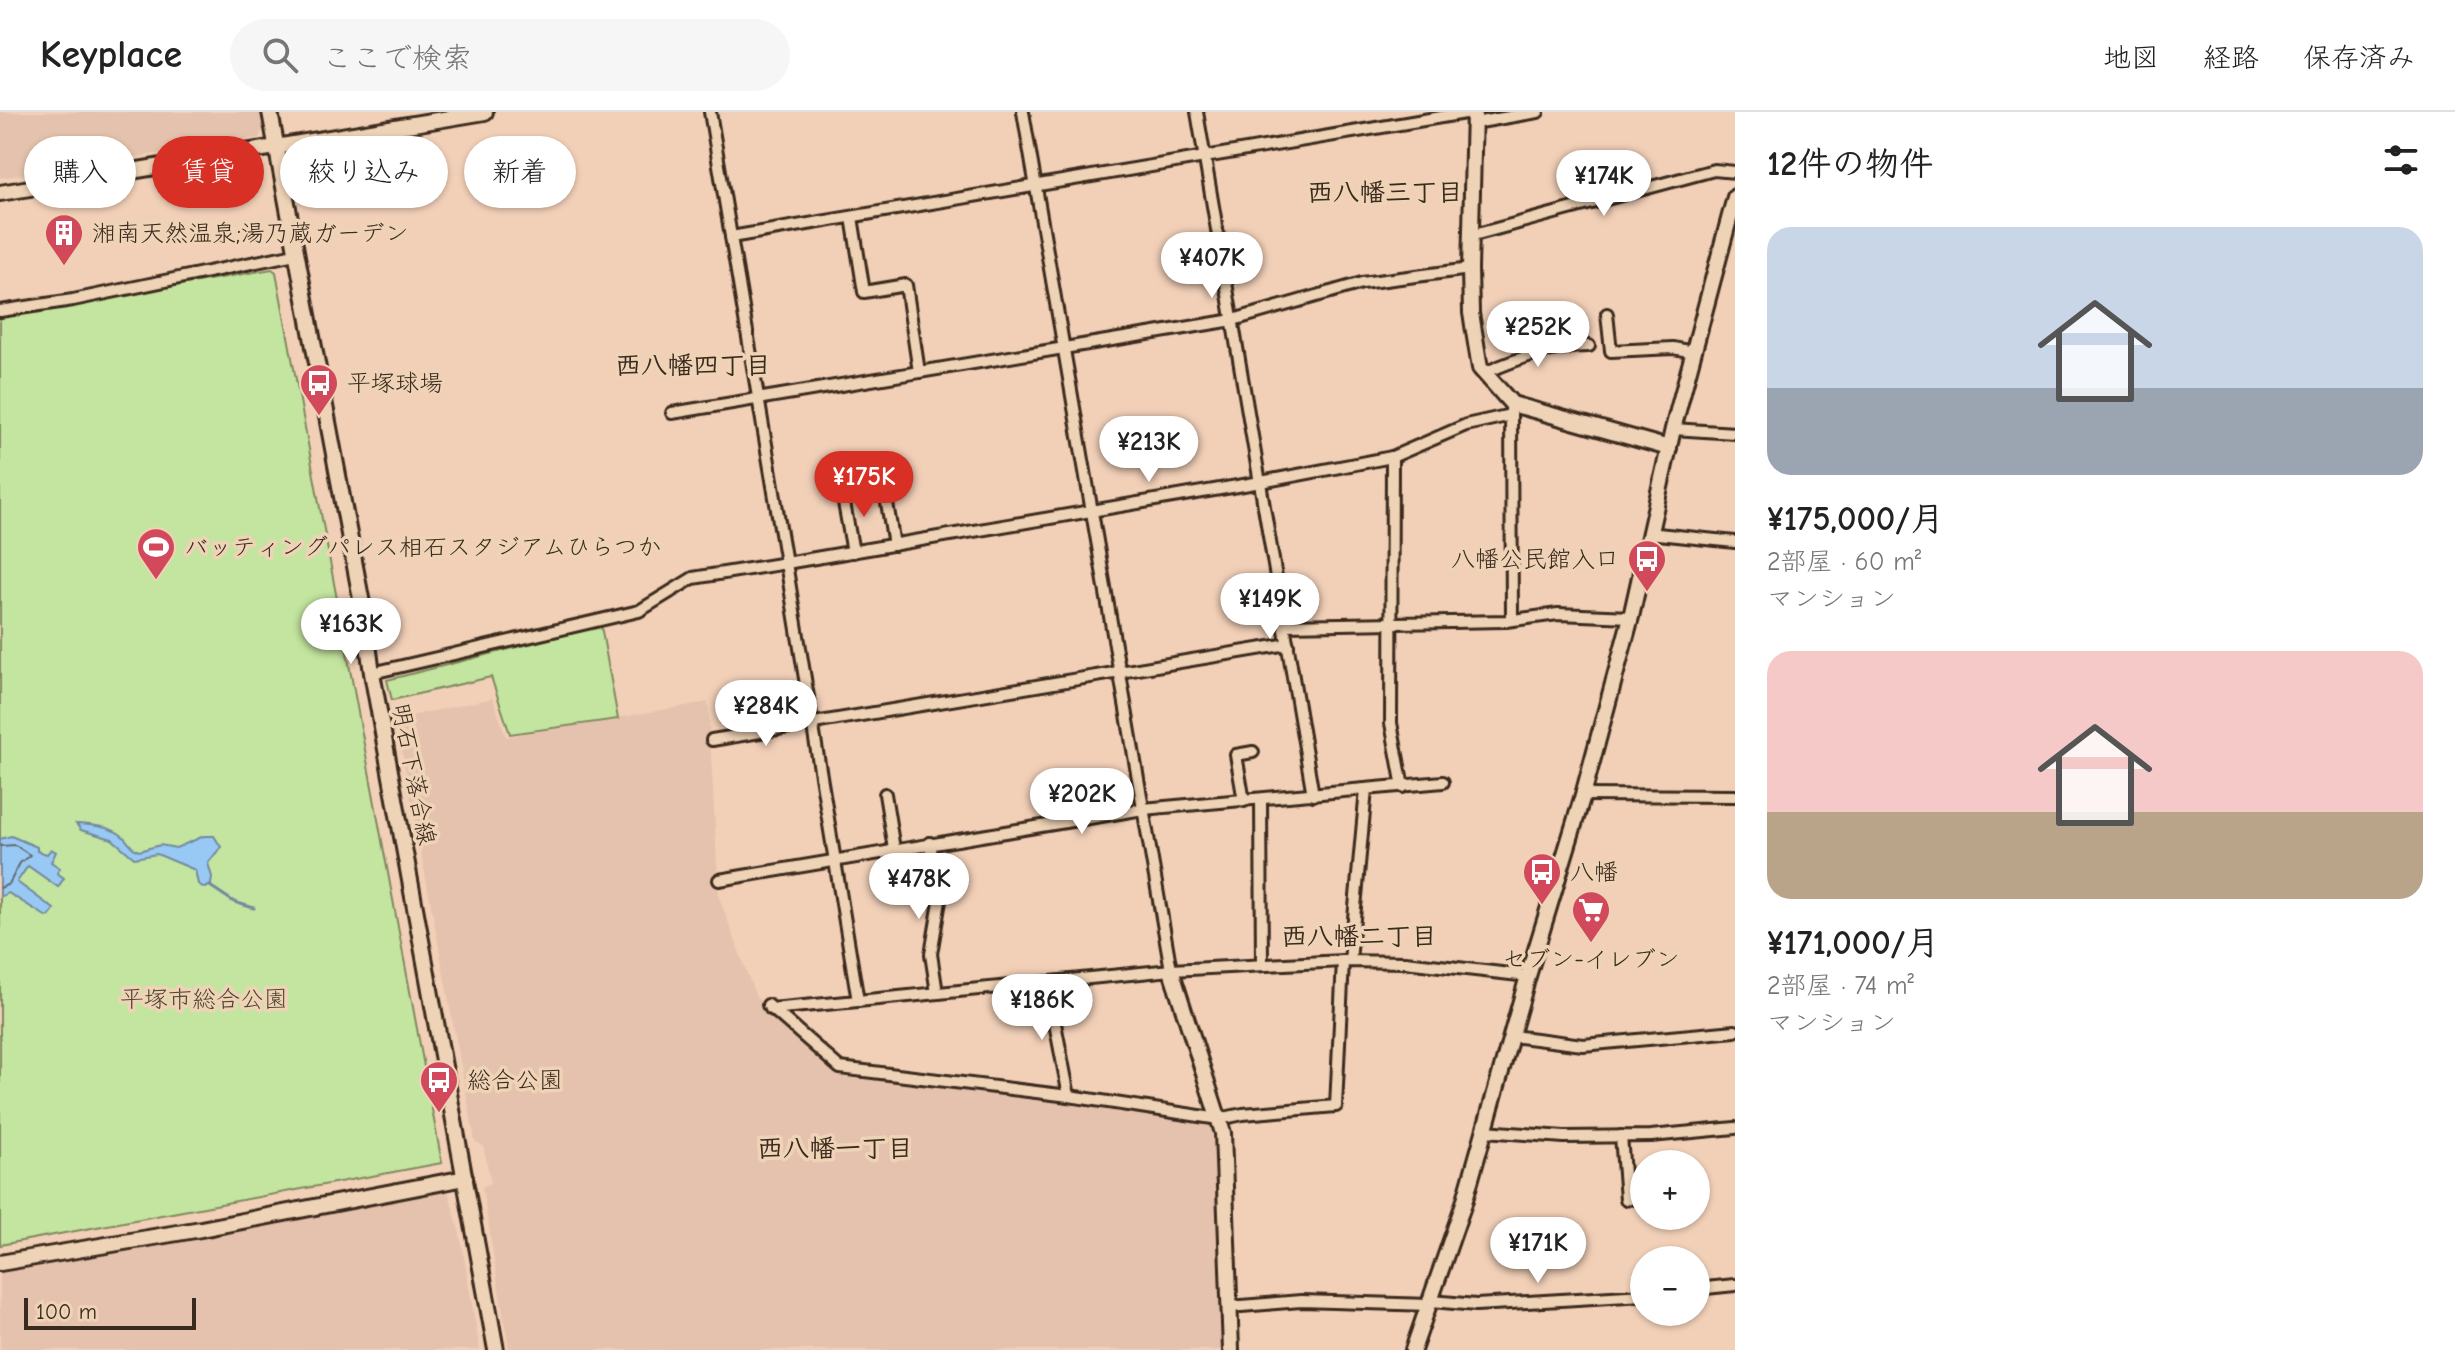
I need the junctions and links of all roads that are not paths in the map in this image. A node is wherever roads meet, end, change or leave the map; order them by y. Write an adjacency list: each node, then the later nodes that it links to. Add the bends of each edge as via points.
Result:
1 (270, 112): 8 (street, 明石下落合線)
2 (485, 112): 8 (street)
3 (710, 112): 16 (street)
4 (1023, 112): 11 (street)
5 (1197, 112): 9 (street)
6 (1538, 112): 7 (street)
7 (1473, 116): 9 (street); 15 (street)
8 (277, 147): 12 (street); 17 (street, 明石下落合線)
9 (1205, 158): 11 (street); 21 (street)
10 (1735, 172): 15 (street, via 1714,170)
11 (1036, 186): 14 (street); 23 (street)
12 (0, 193)
13 (1735, 197): 24 (street)
14 (852, 217): 16 (street); 25 (street, via 864,292 906,285)
15 (1470, 236): 18 (street)
16 (731, 237): 27 (street)
17 (295, 254): 19 (street); 48 (street, 明石下落合線)
18 (1470, 269): 21 (street, via 1362,283); 26 (street, via 1476,354)
19 (0, 311)
20 (1607, 314): 24 (street, via 1611,351)
21 (1233, 320): 23 (street); 34 (street)
22 (1589, 346): 26 (street, via 1531,353)
23 (1064, 348): 25 (street); 37 (street)
24 (1694, 352): 30 (street)
25 (919, 372): 27 (street)
26 (1484, 373): 28 (street)
27 (758, 398): 29 (street); 42 (street)
28 (1512, 409): 32 (street); 33 (street); 44 (street)
29 (672, 413)
30 (1673, 429): 31 (street); 32 (street)
31 (1735, 433)
32 (1669, 448): 38 (street)
33 (1392, 457): 34 (street); 46 (street)
34 (1261, 482): 37 (street); 45 (street)
35 (884, 485): 40 (street)
36 (842, 492): 41 (street)
37 (1092, 511): 40 (street); 49 (street)
38 (1648, 533): 39 (street); 43 (street)
39 (1735, 542)
40 (894, 545): 41 (street)
41 (853, 552): 42 (street)
42 (786, 563): 48 (street, via 693,578 639,611); 50 (street)
43 (1631, 617): 44 (street, via 1558,614); 58 (street)
44 (1512, 620): 46 (street)
45 (1285, 625): 46 (street); 47 (street)
46 (1391, 625): 54 (street, via 1391,723)
47 (1288, 644): 49 (street); 57 (street)
48 (372, 673): 81 (street, 明石下落合線)
49 (1120, 673): 50 (street); 62 (street)
50 (814, 723): 51 (street); 65 (street)
51 (712, 740)
52 (1253, 752): 61 (street, via 1236,755)
53 (1443, 782): 54 (street)
54 (1403, 787): 55 (street)
55 (1366, 790): 57 (street); 67 (street)
56 (885, 794): 64 (street)
57 (1313, 795): 60 (street)
58 (1583, 795): 59 (street); 70 (street)
59 (1735, 796)
60 (1261, 799): 61 (street); 68 (street)
61 (1244, 801): 62 (street)
62 (1143, 809): 63 (street); 69 (street)
63 (930, 843): 64 (street); 72 (street, via 940,901 931,954)
64 (894, 849): 65 (street)
65 (836, 859): 66 (street); 73 (street)
66 (719, 880)
67 (1347, 961): 68 (street); 70 (street); 77 (street, via 1336,1106)
68 (1262, 965): 69 (street)
69 (1171, 970): 71 (street); 77 (street)
70 (1528, 976): 75 (street)
71 (1047, 982): 72 (street); 76 (street)
72 (937, 993): 73 (street)
73 (858, 1001): 76 (street, via 770,1007 840,1068)
74 (1735, 1031): 75 (street, via 1583,1045)
75 (1512, 1036): 79 (street)
76 (1069, 1096): 77 (street)
77 (1219, 1119): 88 (street)
78 (1735, 1128): 80 (street)
79 (1485, 1131): 80 (street); 87 (street)
80 (1621, 1136): 82 (street)
81 (465, 1178): 83 (street); 89 (street, 明石下落合線)
82 (1630, 1199)
83 (0, 1263)
84 (1735, 1285): 85 (street)
85 (1710, 1288)
86 (1630, 1296): 87 (street)
87 (1431, 1303): 88 (street, via 1301,1301); 91 (street)
88 (1229, 1307): 90 (street)
89 (496, 1350)
90 (1231, 1350)
91 (1413, 1350)

